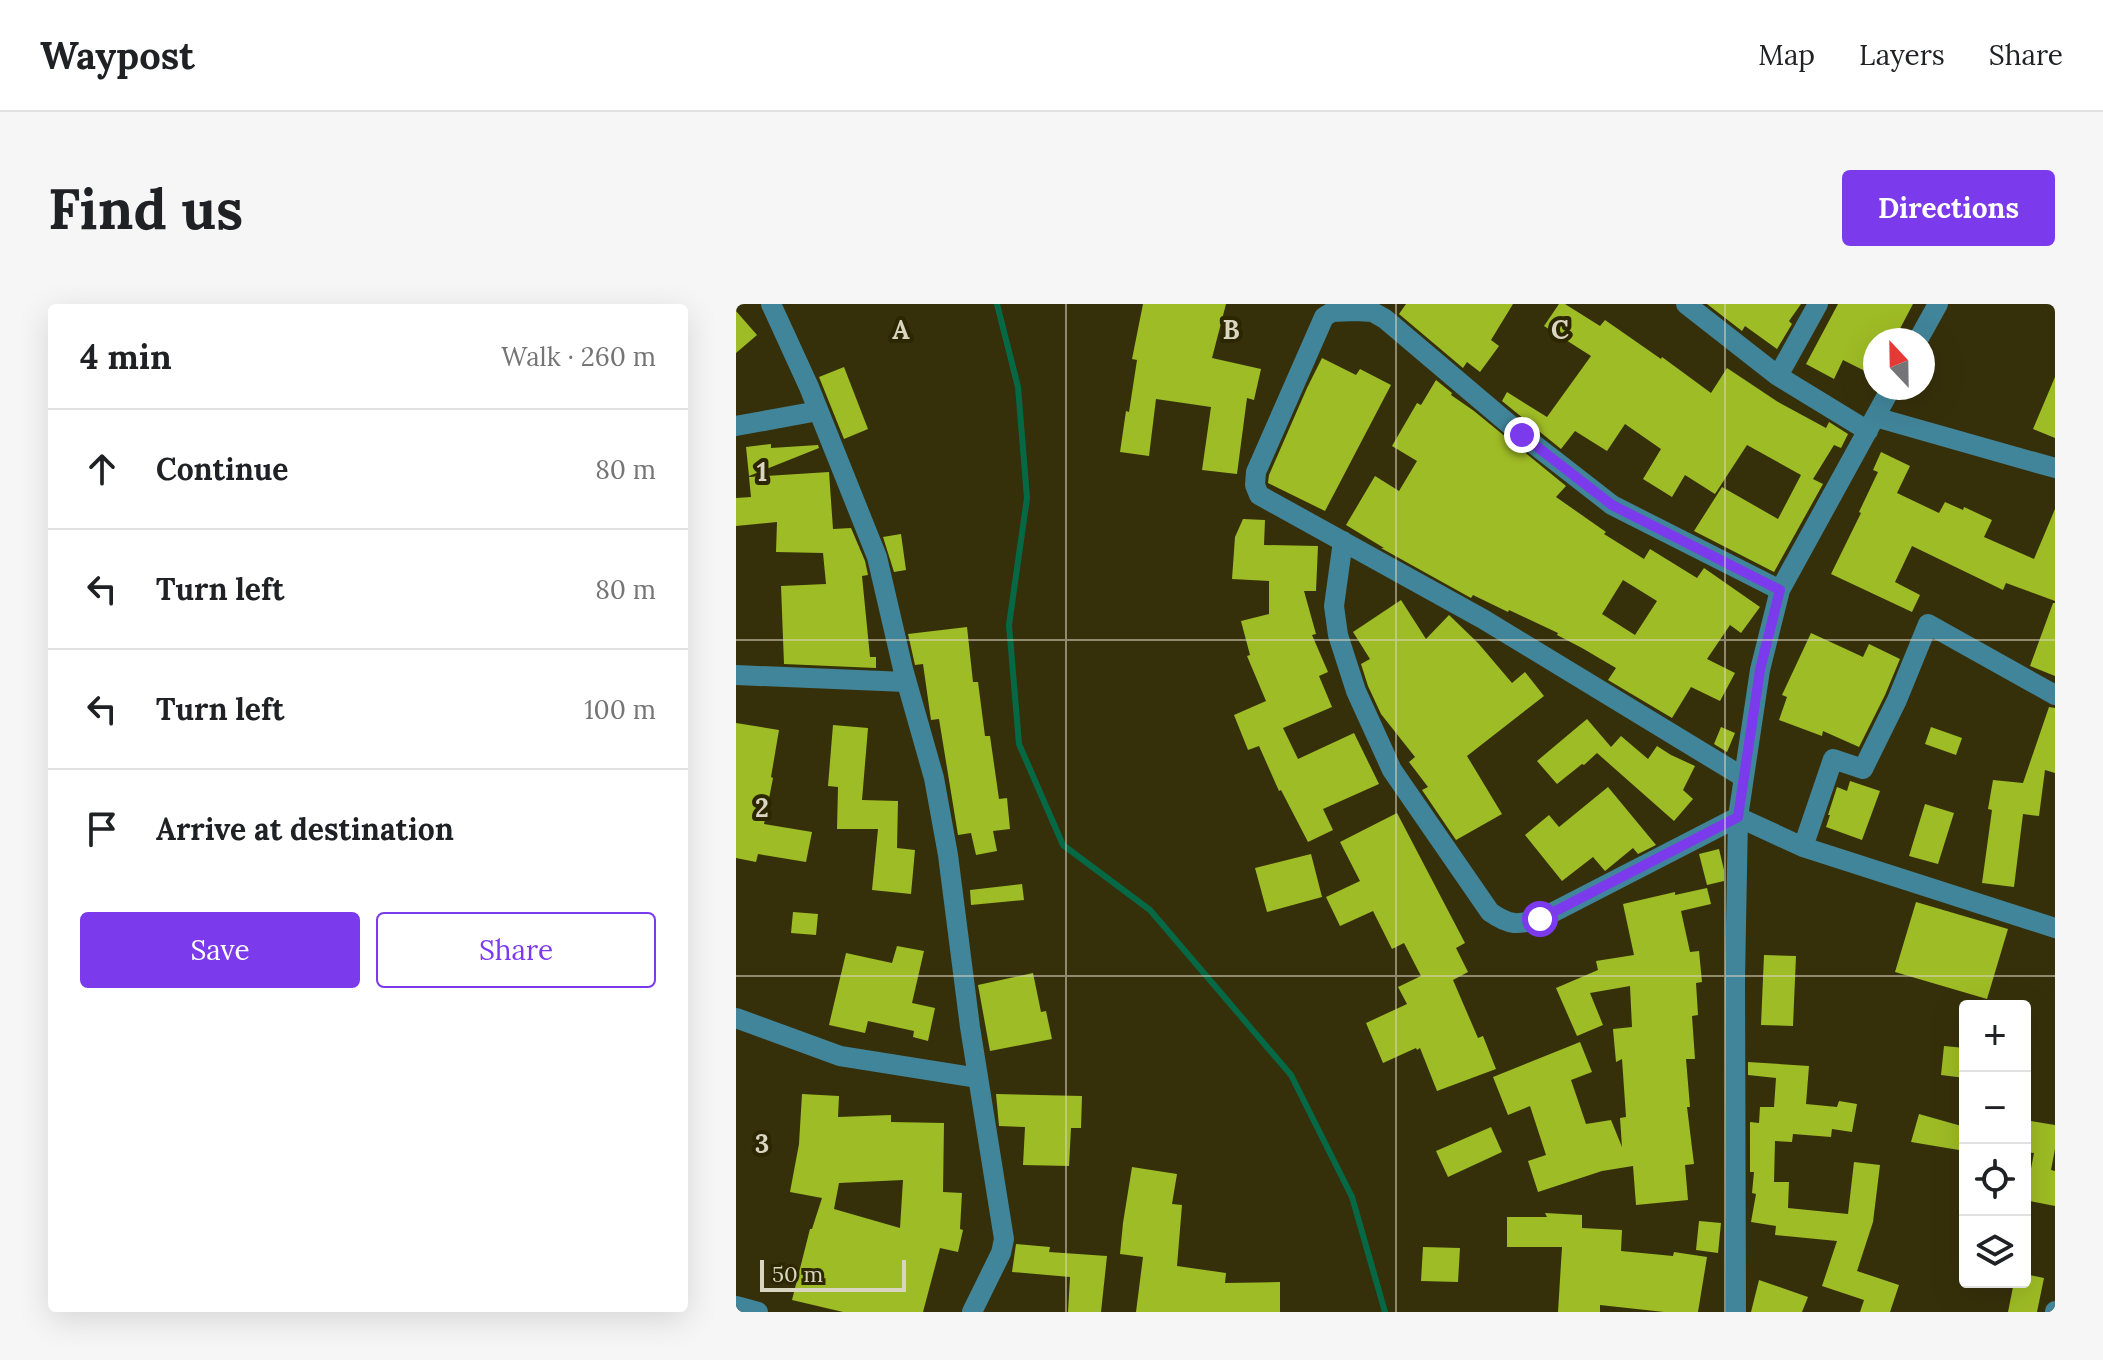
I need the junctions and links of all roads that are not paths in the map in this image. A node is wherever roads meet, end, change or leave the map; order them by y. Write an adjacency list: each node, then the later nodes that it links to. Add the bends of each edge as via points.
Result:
1 (771, 304): 9 (street)
2 (1686, 304): 7 (street)
3 (1818, 304): 7 (street)
4 (1938, 304): 6 (street)
5 (1354, 308): 13 (street, via 1324,317 1256,472 1255,485 1259,495); 14 (street, via 1385,319 1612,505)
6 (1925, 328)
7 (1778, 376): 10 (street)
8 (1885, 400): 10 (street)
9 (818, 411): 11 (street); 16 (street, via 877,557)
10 (1872, 424): 12 (street); 14 (street)
11 (736, 426)
12 (2055, 468)
13 (1343, 541): 18 (street); 19 (street, via 1334,606 1356,691 1392,770 1490,912 1520,924 1540,919)
14 (1780, 590): 18 (street, via 1760,670)
15 (736, 675): 16 (street)
16 (906, 682): 23 (street, via 934,778 948,855)
17 (2055, 695): 20 (street, via 1928,624 1863,769 1833,759)
18 (1743, 777): 19 (street)
19 (1738, 817): 20 (street); 27 (street)
20 (1803, 847): 21 (street)
21 (2055, 928)
22 (736, 1018): 23 (street, via 840,1056)
23 (978, 1078): 26 (street, via 1004,1239)
24 (736, 1306): 25 (street)
25 (758, 1312)
26 (972, 1312)
27 (1736, 1312)

